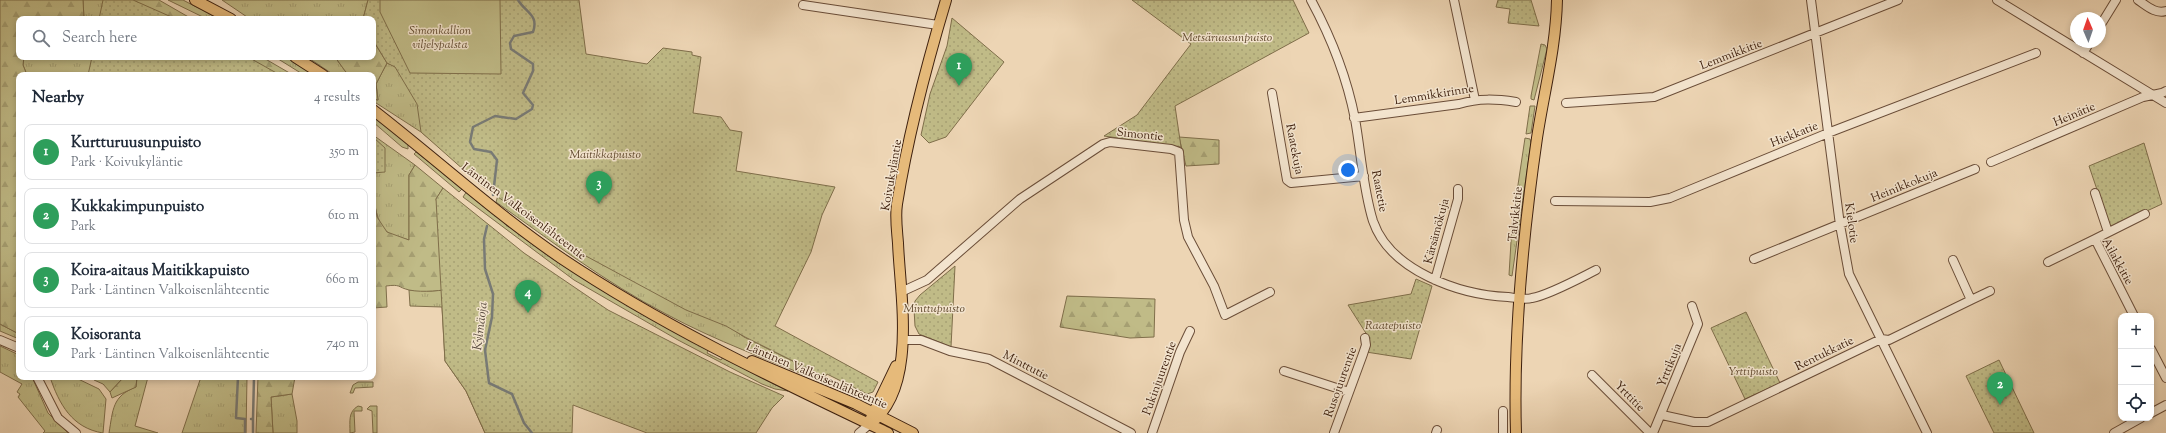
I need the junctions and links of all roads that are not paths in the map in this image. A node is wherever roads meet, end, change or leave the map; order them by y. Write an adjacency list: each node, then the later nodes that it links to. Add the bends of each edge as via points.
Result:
1 (195, 0): 13 (main road)
2 (946, 0): 15 (main road, Koivukyläntie)
3 (1311, 0): 30 (street, Raatetie, via 1334,50)
4 (1454, 0): 25 (street)
5 (1557, 0): 50 (main road, Talvikkitie, via 1554,42 1542,104)
6 (1811, 0): 16 (street, Kielotie)
7 (1898, 0): 16 (street, Lemmikkitie)
8 (2116, 0): 14 (street)
9 (2138, 0): 12 (street, via 2153,10)
10 (1999, 1): 19 (street)
11 (803, 5): 15 (street)
12 (2166, 11)
13 (225, 16)
14 (2106, 16)
15 (938, 25): 48 (main road, Koivukyläntie, via 922,85 897,205)
16 (1815, 34): 27 (street, Lemmikkitie, via 1654,97); 31 (street, Kielotie)
17 (2086, 48): 19 (street)
18 (2036, 53): 31 (street, Hiekkatie)
19 (2083, 53): 24 (street)
20 (300, 60): 21 (main road)
21 (318, 72)
22 (2166, 91): 24 (street, Heinätie)
23 (1272, 93): 34 (street, Raatekuja, via 1287,180 1291,183)
24 (2154, 95): 28 (street); 32 (street, Heinätie)
25 (1475, 100): 26 (street, Lemmikkirinne, via 1493,98); 30 (street, Lemmikkirinne)
26 (1516, 102)
27 (1566, 103)
28 (2166, 103)
29 (376, 112): 59 (main road, Läntinen Valkoisenlähteentie, via 560,257 607,288)
30 (1354, 118): 34 (street, Raatetie)
31 (1828, 134): 37 (street, Hiekkatie, via 1660,201); 39 (street, Kielotie)
32 (1991, 162)
33 (1975, 169): 39 (street, Heinikkokuja)
34 (1364, 176): 46 (street, Raatetie, via 1373,220 1382,240 1404,261)
35 (1458, 189): 46 (street, Kärsämökuja, via 1458,200)
36 (2095, 193): 40 (street)
37 (1555, 201)
38 (2144, 214): 40 (street)
39 (1840, 225): 42 (street, Heinikkokuja); 56 (street, Kielotie, via 1849,274)
40 (2108, 232): 41 (street)
41 (2095, 239): 44 (street, Ailakkitie); 53 (street, Ailakkitie)
42 (1754, 260)
43 (1953, 260): 51 (street)
44 (2048, 262)
45 (1596, 270): 50 (street, Raatetie, via 1532,298)
46 (1435, 280): 50 (street, Raatetie, via 1469,293)
47 (1990, 291): 51 (street, Rentukkatie)
48 (901, 292): 49 (street, Simontie, via 927,280 1020,199 1073,163 1110,142 1179,152 1184,220 1188,237 1214,286 1225,315); 58 (main road, Koivukyläntie)
49 (1270, 292)
50 (1519, 298): 82 (main road, Talvikkitie)
51 (1971, 300): 56 (street, Rentukkatie, via 1888,340)
52 (1692, 306): 71 (street, Yrttikuja, via 1698,324)
53 (2132, 313)
54 (1190, 331): 79 (street, Pukinjuurentie, via 1180,352)
55 (1364, 338): 66 (street, Rusojuurentie, via 1366,345)
56 (1881, 339): 71 (street, Rentukkatie, via 1708,422 1694,422); 84 (street, Kielotie)
57 (0, 340): 60 (street)
58 (903, 340): 70 (main road, Koivukyläntie, via 896,382 889,402); 78 (street, Minttutie, via 921,340 950,351 989,359)
59 (710, 344): 70 (main road, Läntinen Valkoisenlähteentie); 73 (main road, Läntinen Valkoisenlähteentie, via 771,377)
60 (16, 347)
61 (2154, 355): 64 (street)
62 (1284, 371): 66 (street)
63 (1592, 375): 83 (street, Yrttitie)
64 (2166, 378)
65 (39, 380): 74 (street, via 58,418)
66 (1348, 392): 80 (street, Rusojuurentie)
67 (2166, 405): 69 (street)
68 (1503, 411): 81 (street)
69 (2154, 411)
70 (877, 414): 73 (main road, Koivukyläntie); 77 (main road, Läntinen Valkoisenlähteentie)
71 (1662, 415): 83 (street, Yrttikuja)
72 (2136, 421): 85 (street)
73 (870, 424): 75 (street); 76 (main road, Läntinen Valkoisenlähteentie)
74 (76, 433)
75 (859, 433)
76 (888, 433)
77 (914, 433)
78 (1131, 433)
79 (1152, 433)
80 (1334, 433)
81 (1503, 433)
82 (1516, 433)
83 (1652, 433)
84 (1927, 433)
85 (2114, 433)

